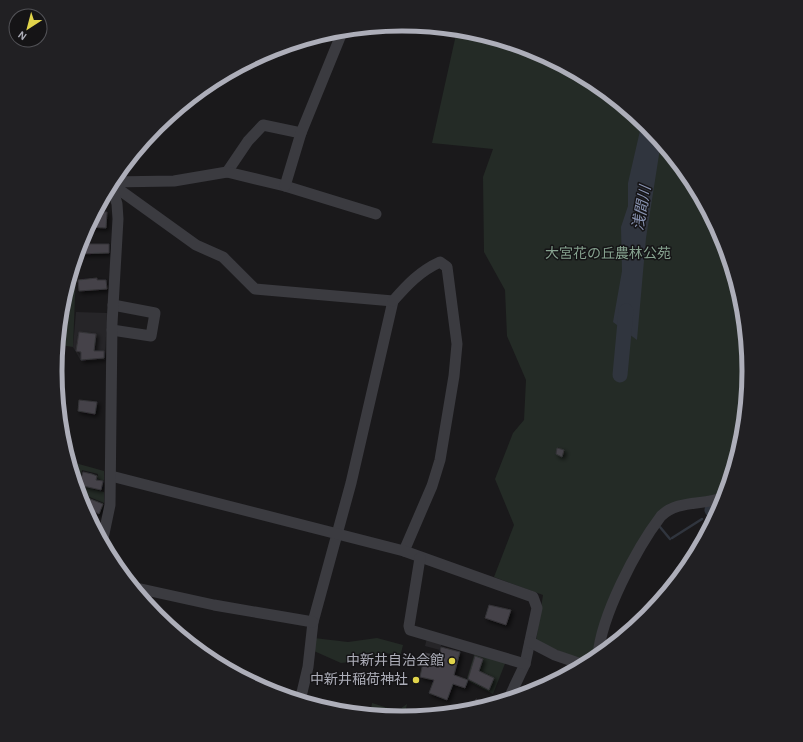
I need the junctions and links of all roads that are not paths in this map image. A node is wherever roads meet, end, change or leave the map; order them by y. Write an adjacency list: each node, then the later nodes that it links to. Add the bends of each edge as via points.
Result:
1 (340, 37): 2 (street)
2 (301, 133): 3 (street, via 263,125 248,141); 5 (street)
3 (227, 172): 4 (street, via 174,181); 5 (street)
4 (117, 186)
5 (285, 186): 8 (street)
6 (115, 188): 9 (street, via 196,244 224,257 255,289)
7 (113, 192): 10 (street, via 118,219)
8 (376, 214)
9 (393, 301): 14 (street); 16 (street, via 414,278 431,266 440,262 447,267 457,344 454,376 440,460 432,486)
10 (113, 305): 11 (street); 11 (street, via 156,313 151,336)
11 (112, 330): 12 (street)
12 (111, 476): 14 (street); 15 (street, via 110,505)
13 (717, 498): 21 (street, via 666,510 660,516 628,570)
14 (337, 534): 16 (street); 19 (street)
15 (104, 535)
16 (404, 551): 17 (street)
17 (420, 558): 20 (street, via 533,597 537,608); 23 (street, via 410,630)
18 (141, 589): 19 (street)
19 (312, 622): 25 (street, via 308,668)
20 (530, 642): 22 (street); 23 (street)
21 (599, 647)
22 (576, 662)
23 (525, 664): 24 (street)
24 (511, 693)
25 (301, 696)

